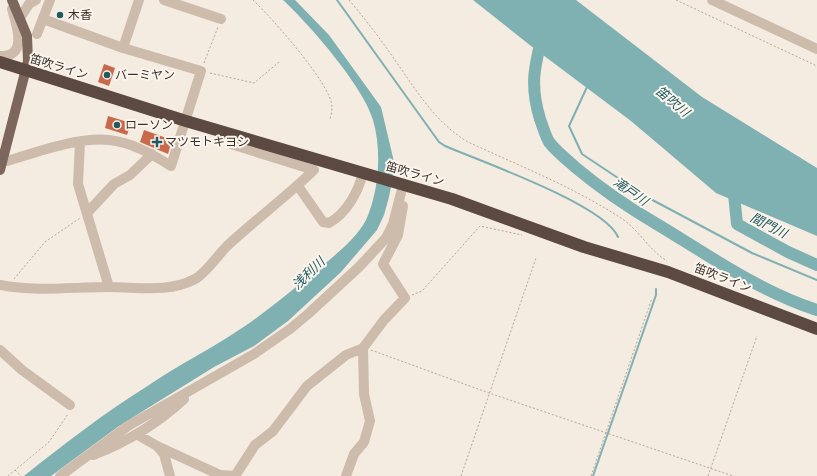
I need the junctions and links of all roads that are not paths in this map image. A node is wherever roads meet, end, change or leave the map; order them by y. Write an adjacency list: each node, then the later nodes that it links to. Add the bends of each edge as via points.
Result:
1 (11, 0): 7 (main road); 13 (street, via 19,33 18,45 12,53)
2 (36, 0): 7 (street, via 29,4)
3 (50, 0): 8 (street)
4 (139, 0): 11 (street)
5 (164, 0): 9 (street)
6 (712, 0): 12 (street)
7 (20, 18): 15 (main road, via 29,43)
8 (43, 19): 10 (street); 11 (street)
9 (220, 19)
10 (37, 34)
11 (123, 48): 16 (street, via 201,72)
12 (817, 50)
13 (0, 56)
14 (0, 62): 15 (highway, 笛吹ライン)
15 (26, 71): 16 (highway, 笛吹ライン); 20 (main road)
16 (186, 121): 17 (highway, 笛吹ライン); 19 (street, via 171,166)
17 (234, 135): 21 (highway, 笛吹ライン); 22 (street, via 231,144 314,170)
18 (80, 142): 19 (street, via 115,141); 20 (street, via 57,146); 24 (street, via 78,184)
19 (152, 154): 24 (street, via 130,175 114,184)
20 (1, 164)
21 (366, 174): 22 (street, via 348,205 329,224 323,222); 23 (highway, 笛吹ライン)
22 (298, 186): 26 (street, via 248,226 197,278 159,288)
23 (401, 186): 27 (highway, 笛吹ライン, via 452,199 584,247 668,272); 28 (street, via 403,206 398,235 383,264 405,298); 30 (street, via 393,224 386,238 358,267 290,329 254,354)
24 (87, 213): 26 (street)
25 (4, 285): 26 (street, via 32,289)
26 (109, 287)
27 (817, 329)
28 (363, 348): 38 (street, via 346,355 307,386 274,431 255,445); 39 (street, via 364,394 370,421 364,442 354,454)
29 (0, 350): 31 (street, via 22,370)
30 (196, 387): 32 (street, via 171,411); 34 (street, via 128,426)
31 (70, 405)
32 (138, 435): 33 (street); 34 (street)
33 (157, 446): 35 (street); 37 (street, via 164,454)
34 (80, 460): 36 (street)
35 (214, 474): 38 (street)
36 (60, 476)
37 (170, 476)
38 (236, 476)
39 (346, 476)

